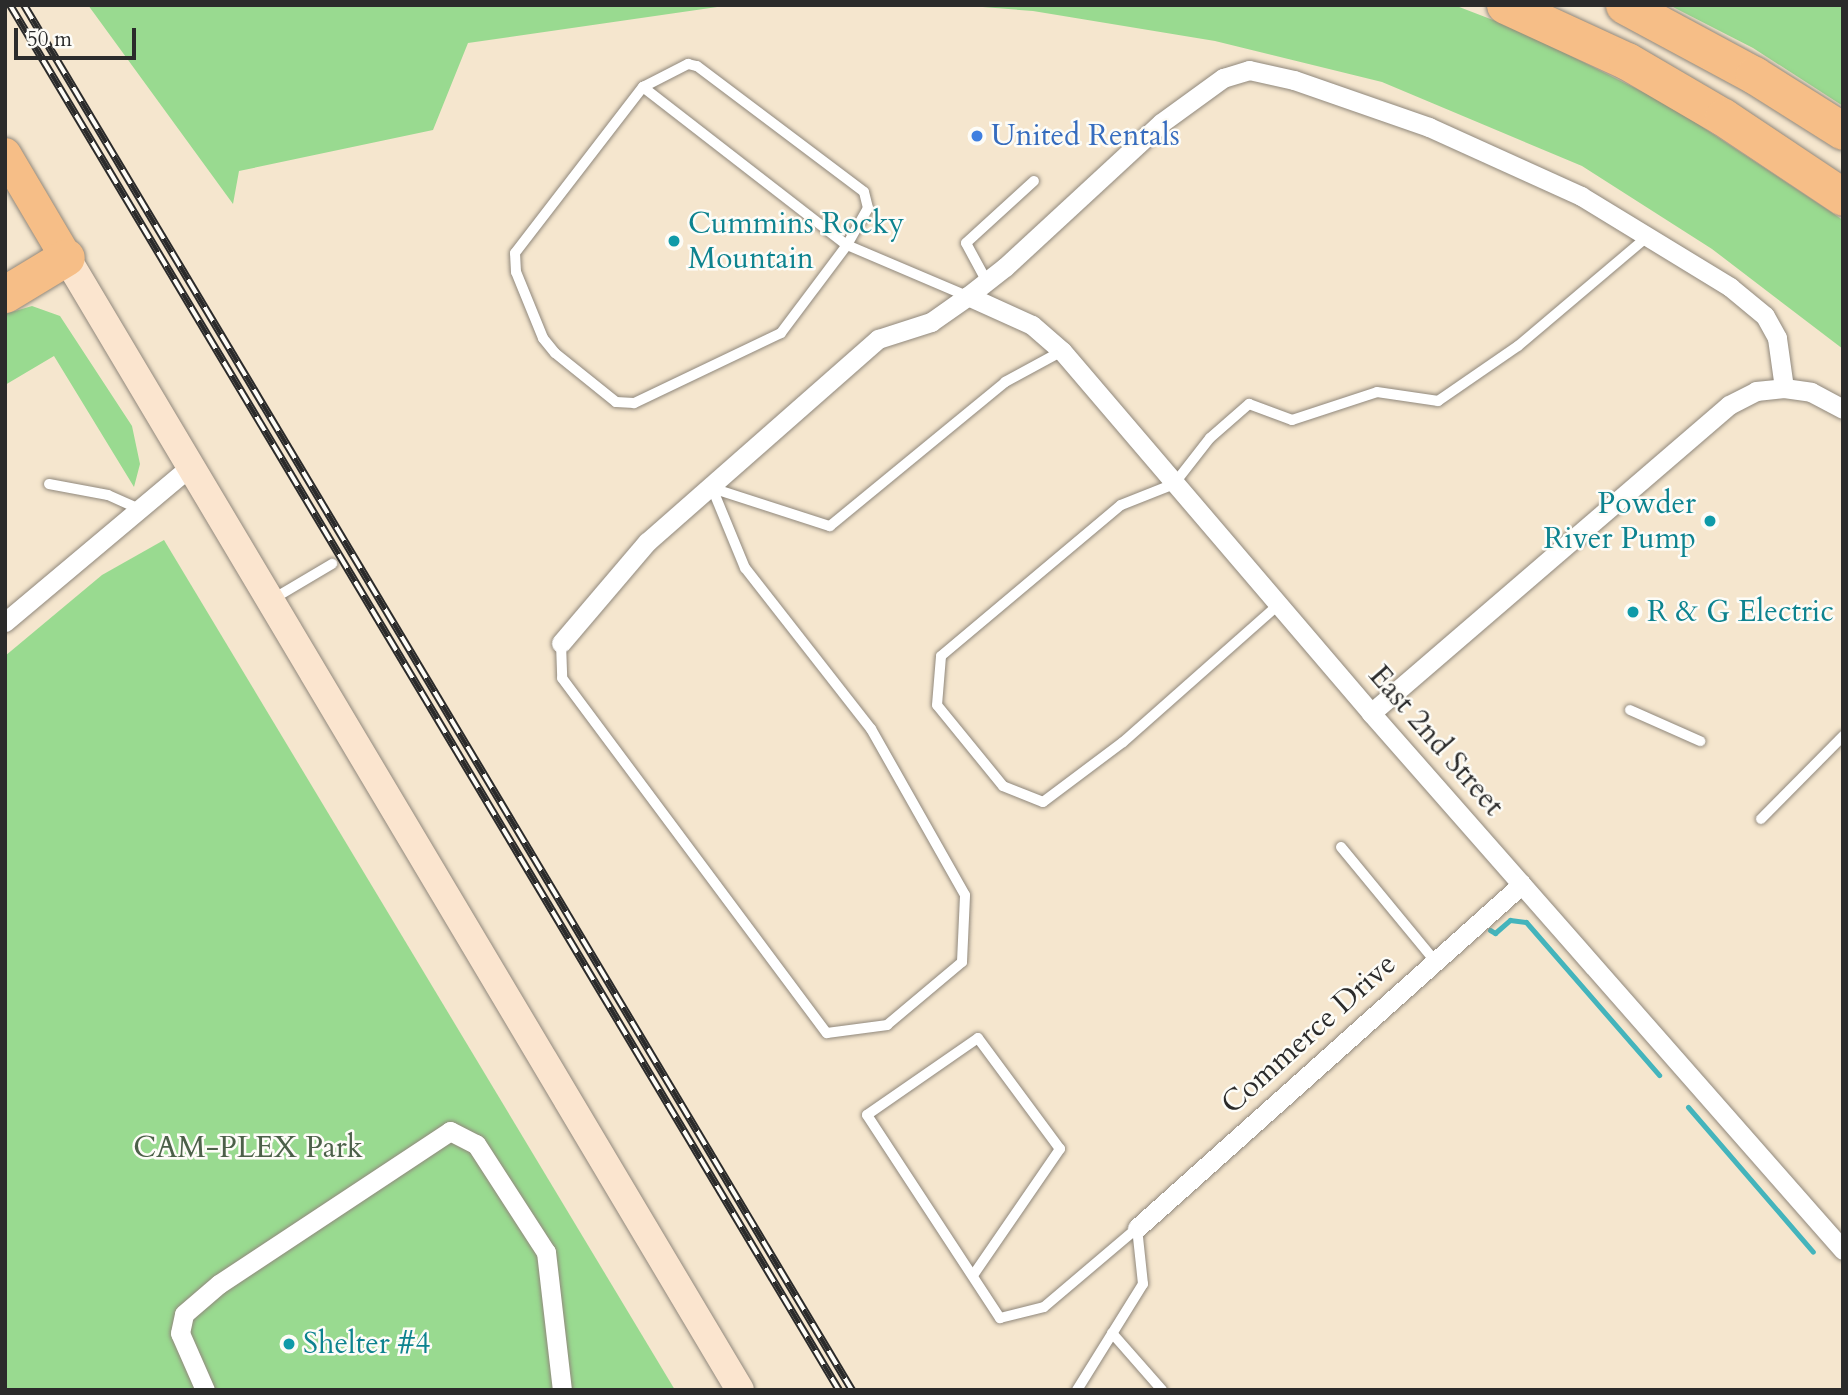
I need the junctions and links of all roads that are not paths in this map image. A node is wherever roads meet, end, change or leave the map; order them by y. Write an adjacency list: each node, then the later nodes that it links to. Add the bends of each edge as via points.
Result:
1 (1505, 5): 7 (highway, via 1627,61 1723,117)
2 (1623, 5): 4 (highway, via 1754,75)
3 (643, 87): 9 (lane); 9 (lane, via 692,63 864,192 868,208); 9 (lane, via 515,253 516,272 543,338 616,402 634,403 781,333)
4 (1843, 131)
5 (5, 154): 10 (main road)
6 (1034, 181): 12 (lane, via 966,243)
7 (1843, 197)
8 (1648, 236): 12 (street, via 1581,196 1429,127 1294,80 1249,70 1223,78 1161,123); 16 (street, via 1730,287 1765,316 1777,338); 20 (lane, via 1518,346 1438,401 1377,392 1292,420 1249,404 1210,438)
9 (847, 245): 14 (lane)
10 (61, 248): 11 (highway); 13 (highway); 18 (main road)
11 (5, 268)
12 (986, 280): 14 (street)
13 (5, 293)
14 (968, 296): 15 (street, East 2nd Street, via 1032,325); 21 (street, via 931,322 878,339)
15 (1062, 351): 20 (street, East 2nd Street); 21 (lane, via 1004,382 830,526)
16 (1784, 388): 17 (street, via 1811,392); 29 (street, via 1756,391 1729,405)
17 (1843, 410)
18 (191, 466): 22 (street); 24 (main road)
19 (49, 484): 22 (lane, via 108,495)
20 (1174, 484): 25 (street, East 2nd Street); 25 (lane, via 1121,505 941,656 937,705 1003,786 1043,802 1123,742)
21 (712, 488): 27 (street, via 648,542); 27 (lane, via 745,568 871,729 965,895 962,962 887,1025 827,1033 562,678)
22 (139, 509): 26 (street)
23 (332, 564): 24 (lane)
24 (270, 601): 42 (main road)
25 (1278, 605): 29 (street, East 2nd Street)
26 (5, 622)
27 (561, 643)
28 (1630, 710): 31 (lane)
29 (1371, 713): 34 (street, East 2nd Street)
30 (1843, 736): 32 (lane)
31 (1700, 741)
32 (1760, 819)
33 (1341, 846): 35 (lane)
34 (1522, 884): 35 (street, Commerce Drive); 37 (street, East 2nd Street)
35 (1435, 961): 36 (street, Commerce Drive)
36 (1136, 1228): 38 (lane, via 1044,1307 1000,1318); 39 (lane, via 1143,1284)
37 (1843, 1250)
38 (974, 1274): 38 (lane, via 867,1115 978,1038 1060,1149)
39 (1112, 1334): 43 (lane); 44 (lane)
40 (205, 1390): 41 (street, via 180,1333 184,1314 219,1284 450,1131 476,1144 546,1252)
41 (562, 1390)
42 (740, 1390)
43 (1077, 1390)
44 (1162, 1390)

